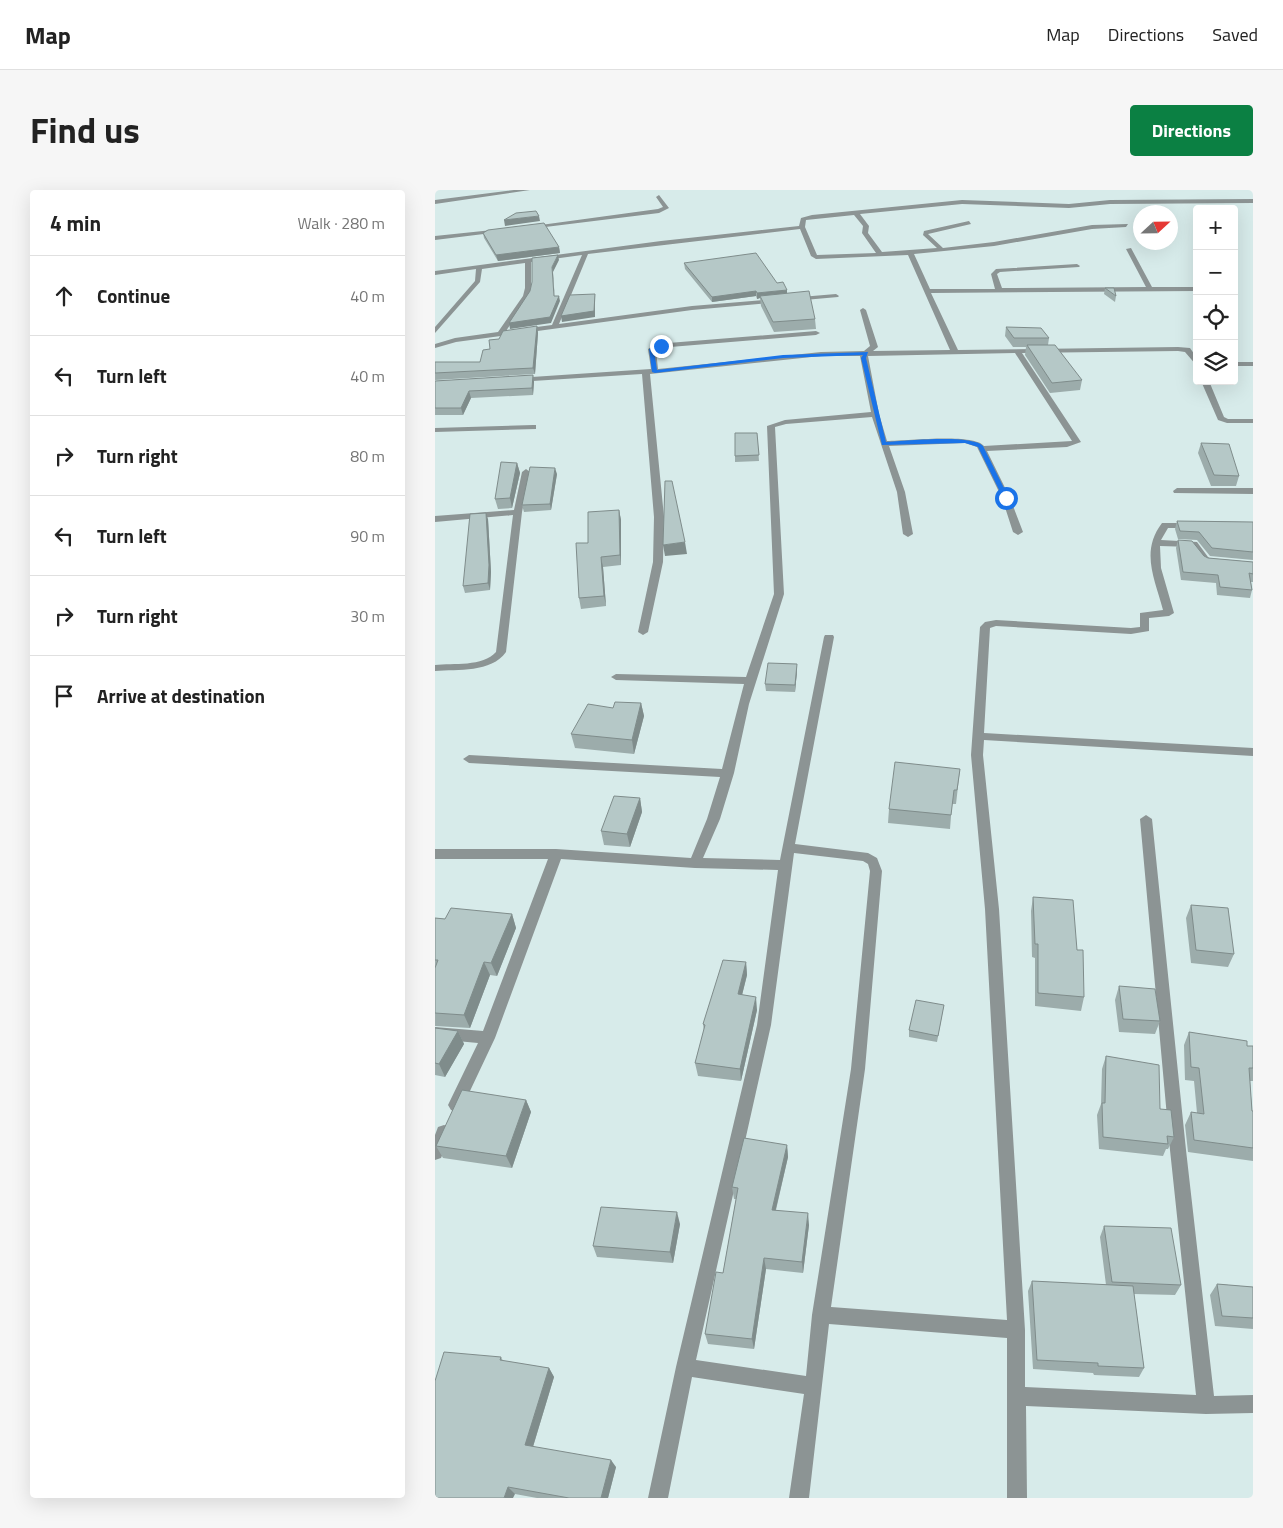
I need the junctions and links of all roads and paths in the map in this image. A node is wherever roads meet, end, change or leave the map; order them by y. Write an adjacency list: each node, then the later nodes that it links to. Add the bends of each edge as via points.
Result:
1 (527, 190): 6 (street)
2 (1185, 196): 4 (street)
3 (659, 197): 11 (street, via 663,210)
4 (1193, 201): 5 (street); 7 (street, via 1069,206 962,202)
5 (1253, 201)
6 (435, 202)
7 (855, 212): 10 (street, via 806,218); 18 (street)
8 (969, 223): 15 (street, via 926,232)
9 (1126, 225): 15 (street, via 1092,227)
10 (802, 227): 16 (street); 18 (street, via 816,257)
11 (518, 228)
12 (509, 229): 13 (street)
13 (435, 238)
14 (1129, 249): 23 (street)
15 (942, 250): 17 (street)
16 (586, 253): 19 (street); 29 (street)
17 (910, 253): 18 (street); 26 (street)
18 (880, 254)
19 (528, 261): 21 (street); 31 (street, via 526,296)
20 (1077, 266): 24 (street, via 998,270 995,274)
21 (479, 268): 22 (street); 30 (street, via 478,281)
22 (435, 273)
23 (1150, 289): 24 (street); 25 (street)
24 (999, 290): 26 (street)
25 (1193, 290)
26 (928, 291): 35 (street)
27 (836, 296): 29 (street, via 692,308)
28 (863, 310): 36 (street, via 874,347)
29 (555, 326): 31 (street)
30 (435, 330)
31 (501, 333): 33 (street)
32 (816, 333): 40 (street, via 656,346 652,349)
33 (437, 344)
34 (1017, 351): 35 (street); 37 (street, via 1179,349 1190,352); 48 (street, via 1077,442)
35 (955, 352): 36 (street)
36 (867, 353): 40 (street, via 783,357); 43 (street, via 864,358)
37 (1193, 357)
38 (1238, 364): 39 (street)
39 (1253, 364)
40 (650, 372): 41 (street); 59 (street, via 659,517 655,581)
41 (512, 380)
42 (1207, 385): 44 (street, via 1221,418)
43 (875, 414): 47 (street); 63 (street, via 771,426 779,594 773,622)
44 (1253, 421)
45 (533, 427): 46 (street)
46 (435, 430)
47 (884, 444): 48 (street, via 965,441 976,443); 56 (street, via 901,492)
48 (982, 449): 55 (street, via 1006,498)
49 (526, 472): 52 (street)
50 (1177, 491): 51 (street)
51 (1253, 491)
52 (518, 512): 53 (street); 61 (street, via 501,652 492,661)
53 (435, 519)
54 (1204, 525): 57 (street, via 1165,525)
55 (1018, 532)
56 (908, 534)
57 (1155, 543): 58 (street, via 1194,544 1207,561); 64 (street, via 1155,557 1169,613 1144,615 1145,629 1131,631 996,623 985,627)
58 (1218, 564)
59 (643, 632)
60 (829, 637): 69 (street)
61 (435, 668)
62 (616, 677): 63 (street)
63 (750, 681): 67 (street)
64 (977, 736): 65 (street); 78 (street, via 992,909)
65 (1253, 752)
66 (469, 759): 67 (street)
67 (728, 773): 72 (street)
68 (1146, 819): 83 (street)
69 (789, 848): 73 (street); 77 (street, via 864,856 874,862 876,872 858,1069)
70 (435, 854): 71 (street)
71 (557, 854): 72 (street); 75 (street)
72 (695, 863): 73 (street)
73 (785, 865): 79 (street, via 764,1025)
74 (435, 1033): 75 (street)
75 (488, 1038): 76 (street)
76 (435, 1153)
77 (821, 1315): 78 (street); 80 (street)
78 (1016, 1330): 81 (street)
79 (685, 1367): 80 (street); 84 (street)
80 (814, 1386): 85 (street)
81 (1017, 1396): 83 (street); 86 (street)
82 (1253, 1404): 83 (street)
83 (1206, 1405)
84 (658, 1498)
85 (799, 1498)
86 (1017, 1498)

